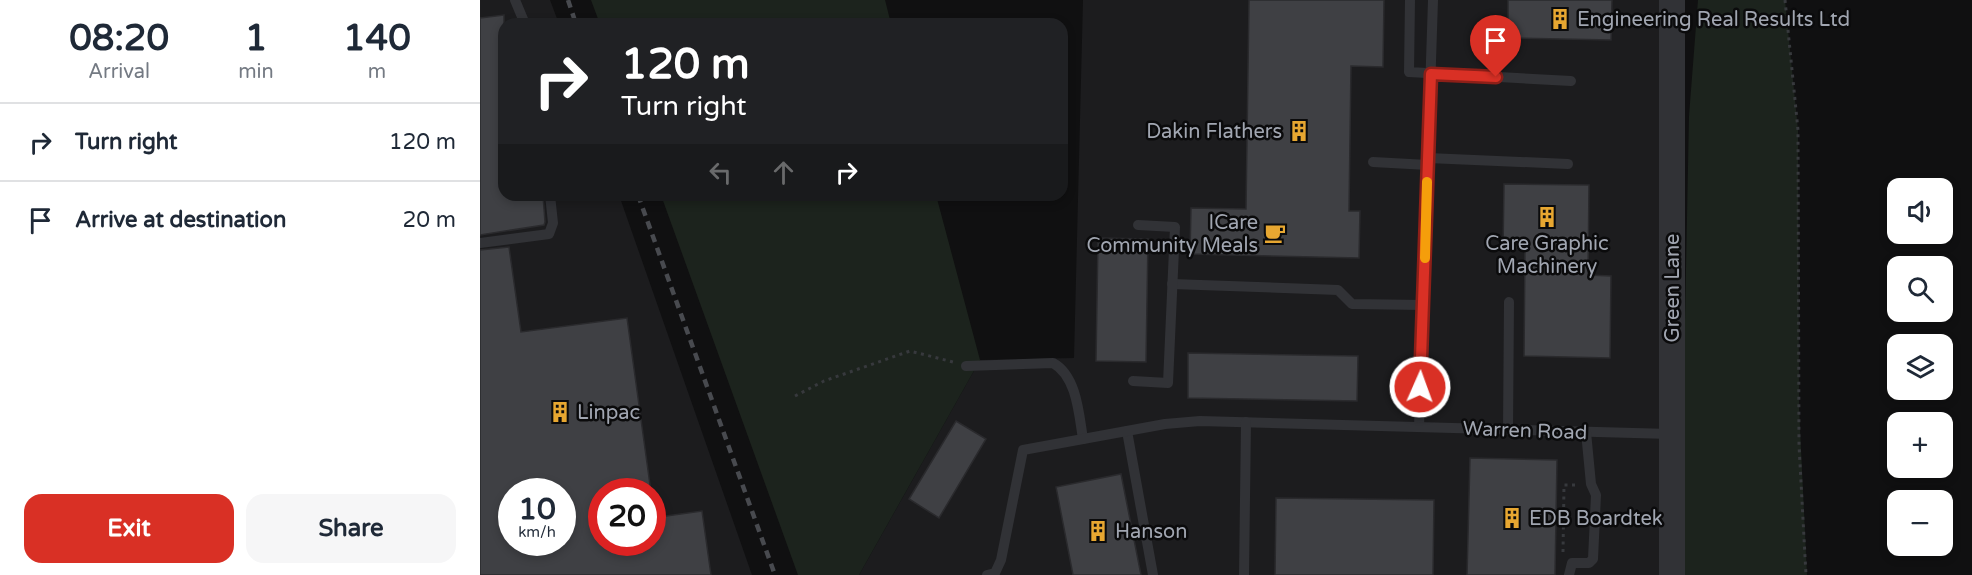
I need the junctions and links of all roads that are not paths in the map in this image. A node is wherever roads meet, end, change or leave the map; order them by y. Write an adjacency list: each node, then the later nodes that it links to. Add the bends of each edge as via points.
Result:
1 (515, 0): 5 (lane)
2 (1410, 0): 6 (lane, via 1409,72)
3 (1433, 0): 6 (lane)
4 (1672, 0): 24 (street, Green Lane)
5 (522, 18)
6 (1431, 74): 7 (lane); 8 (lane)
7 (1571, 81)
8 (1428, 161): 9 (lane); 10 (lane); 16 (lane)
9 (1373, 162)
10 (1568, 164)
11 (551, 201): 13 (lane, via 553,223 549,234)
12 (1138, 225): 14 (lane, via 1175,227)
13 (480, 243)
14 (1172, 284): 16 (lane, via 1338,290 1352,304); 18 (lane, via 1168,383)
15 (1509, 302): 21 (lane)
16 (1423, 305): 20 (lane)
17 (966, 366): 25 (lane, via 1053,363 1061,367 1078,405)
18 (1132, 381)
19 (1246, 422): 20 (lane, Warren Road); 22 (lane, Warren Road, via 1200,421); 28 (lane)
20 (1419, 428): 21 (lane, Warren Road)
21 (1508, 430): 23 (lane, Warren Road)
22 (1127, 431): 25 (lane, Warren Road); 27 (lane)
23 (1586, 432): 24 (lane, Warren Road); 29 (lane, via 1591,484 1596,495 1593,560 1572,563)
24 (1671, 434): 30 (street, Green Lane)
25 (1083, 439): 26 (lane, Warren Road, via 1023,450 1000,560 995,573)
26 (987, 575)
27 (1153, 575)
28 (1244, 575)
29 (1569, 575)
30 (1672, 575)

